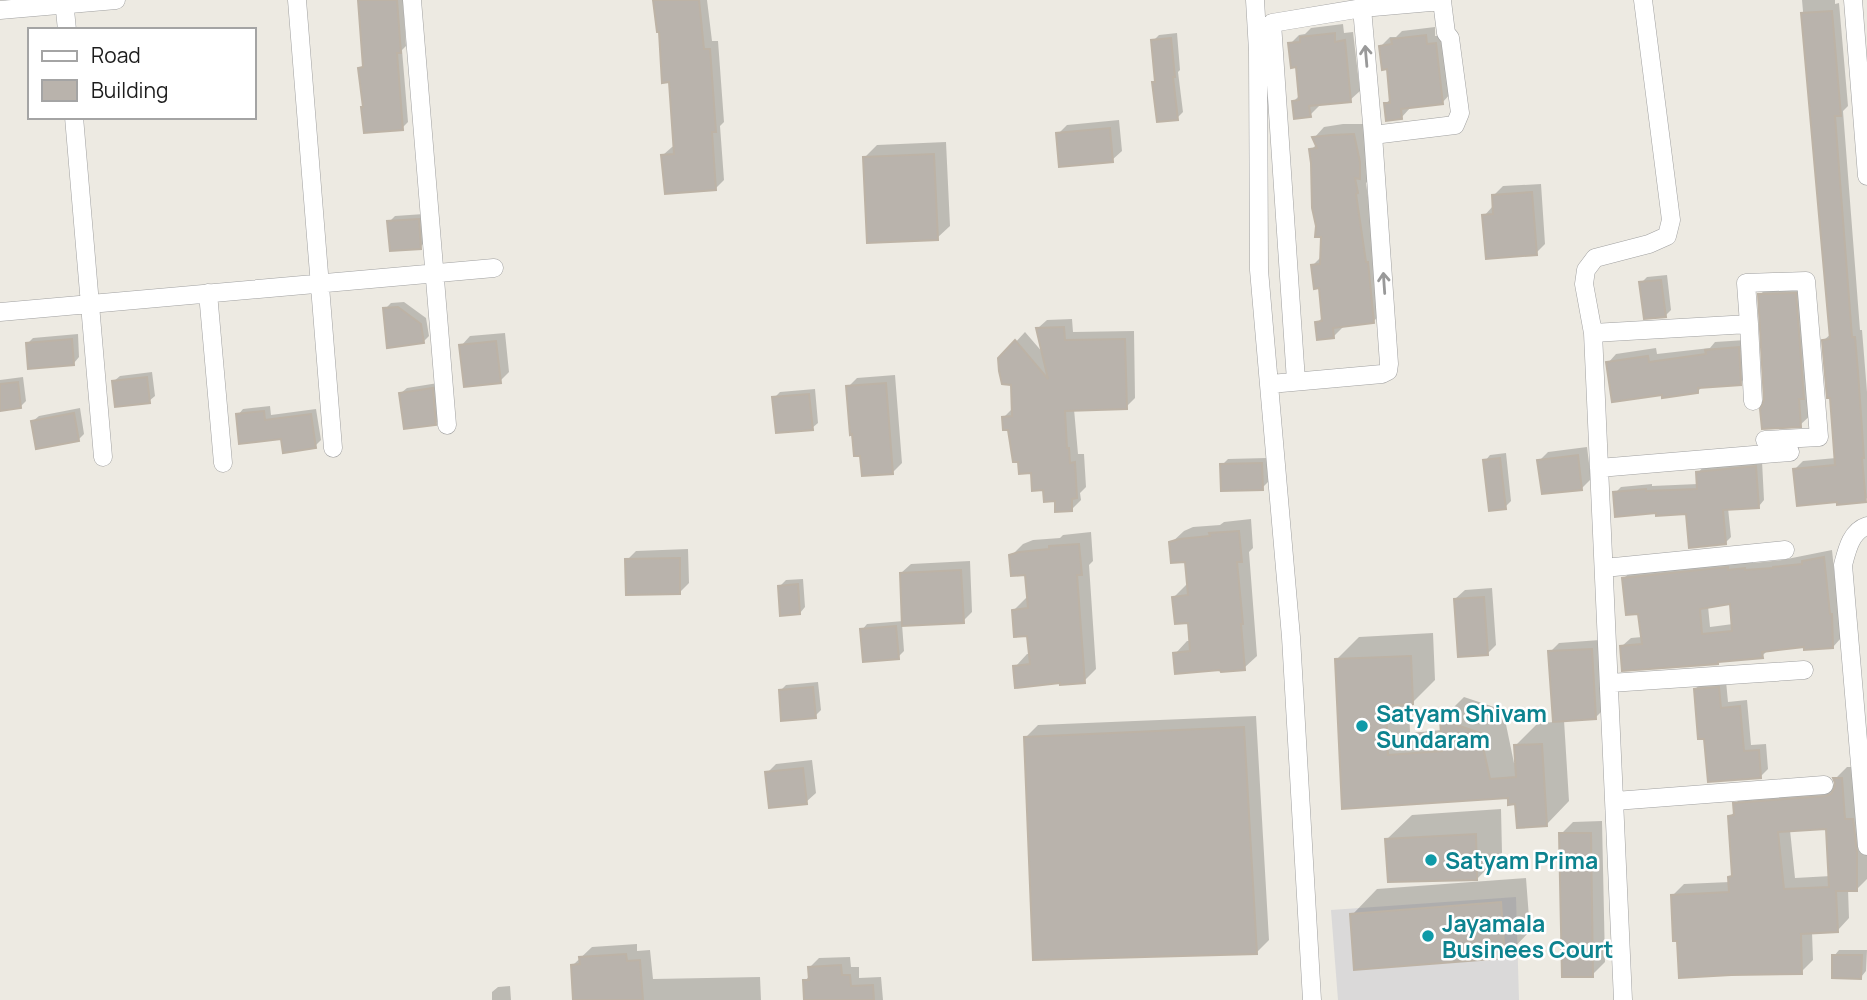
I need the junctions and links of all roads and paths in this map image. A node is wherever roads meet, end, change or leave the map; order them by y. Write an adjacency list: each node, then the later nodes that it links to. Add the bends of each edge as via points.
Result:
1 (116, 0): 7 (street)
2 (297, 0): 19 (street)
3 (412, 0): 18 (street)
4 (1255, 0): 12 (street)
5 (1643, 0): 24 (street, via 1671,220 1667,236 1595,258 1586,270 1584,284)
6 (1853, 0): 14 (street)
7 (64, 2): 9 (street); 11 (street)
8 (1362, 8): 10 (street); 15 (street, one-way to 8); 15 (street, via 1442,1 1460,113 1455,125)
9 (0, 10)
10 (1272, 23): 12 (street); 25 (street)
11 (67, 28)
12 (1258, 51): 26 (street, via 1259,270)
13 (74, 119): 21 (street)
14 (1865, 131): 16 (street)
15 (1373, 135): 25 (street, one-way to 15, via 1388,371)
16 (1867, 176)
17 (494, 268): 18 (street)
18 (434, 273): 19 (street); 28 (street)
19 (320, 283): 20 (street); 30 (street)
20 (208, 293): 21 (street); 33 (street)
21 (90, 304): 22 (street); 32 (street)
22 (0, 312)
23 (1749, 324): 24 (street); 27 (street); 29 (street, via 1746,284 1806,281 1819,437)
24 (1593, 333): 34 (street)
25 (1296, 381): 26 (street)
26 (1269, 384): 43 (street, via 1291,636)
27 (1753, 401)
28 (447, 425)
29 (1765, 440)
30 (333, 448)
31 (1790, 452): 34 (street)
32 (103, 457)
33 (223, 463)
34 (1600, 468): 37 (street)
35 (1867, 526): 42 (street, via 1848,544 1843,565)
36 (1786, 550): 37 (street)
37 (1604, 568): 39 (street)
38 (1804, 670): 39 (street)
39 (1609, 683): 41 (street)
40 (1824, 785): 41 (street)
41 (1615, 801): 44 (street)
42 (1867, 846)
43 (1312, 1000)
44 (1623, 1000)

